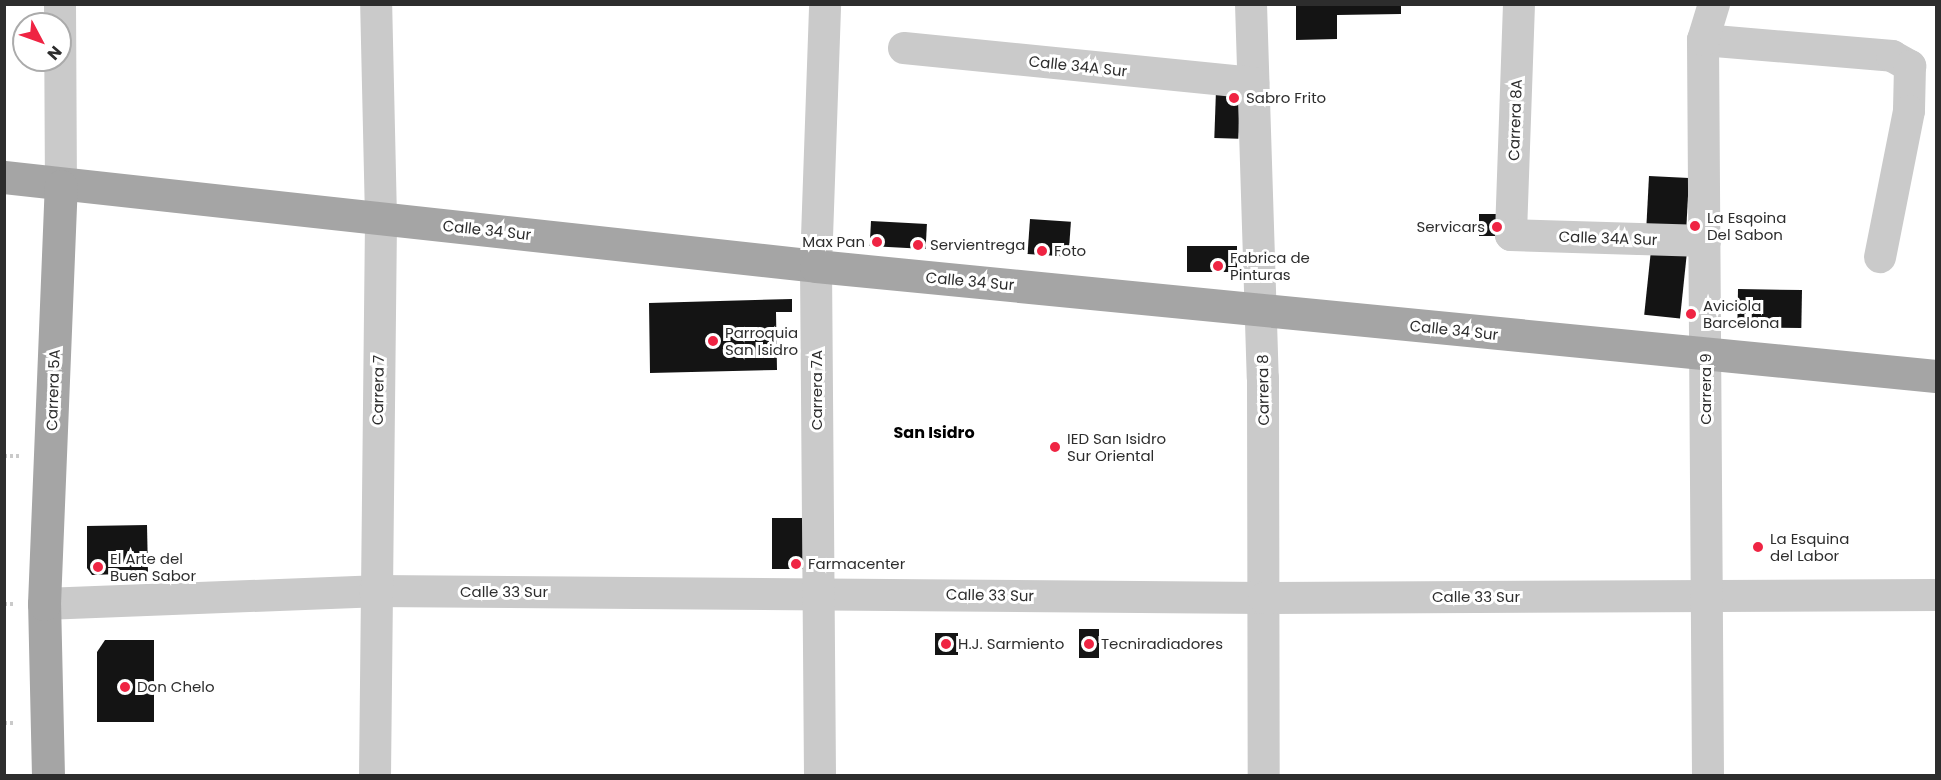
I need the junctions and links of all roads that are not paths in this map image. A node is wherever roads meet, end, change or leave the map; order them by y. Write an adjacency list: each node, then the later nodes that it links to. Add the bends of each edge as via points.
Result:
1 (60, 4): 11 (street, Carrera 5A)
2 (376, 4): 12 (street, Carrera 7)
3 (825, 4): 16 (street, Carrera 7A)
4 (1251, 4): 9 (street, Carrera 8)
5 (1519, 4): 13 (street, Carrera 8A)
6 (1714, 4): 7 (street, Carrera 9)
7 (1703, 40): 14 (street, Carrera 9); 15 (street, via 1892,56 1910,66 1908,111)
8 (904, 48): 9 (street, Calle 34A Sur)
9 (1253, 83): 17 (street, Carrera 8)
10 (4, 177): 11 (main road, Calle 34 Sur)
11 (61, 186): 12 (main road, Calle 34 Sur); 25 (main road, Carrera 5A)
12 (381, 218): 16 (main road, Calle 34 Sur); 20 (street, Carrera 7)
13 (1511, 235): 14 (street, Calle 34A Sur)
14 (1705, 241): 18 (street, Carrera 9)
15 (1880, 257)
16 (816, 266): 17 (main road, Calle 34 Sur); 21 (street, Carrera 7A)
17 (1261, 311): 18 (main road, Calle 34 Sur); 24 (street, Carrera 8)
18 (1706, 356): 19 (main road, Calle 34 Sur); 23 (street, Carrera 9)
19 (1936, 376)
20 (375, 591): 21 (street, Calle 33 Sur); 25 (street, Calle 33 Sur); 27 (street, Carrera 7)
21 (818, 594): 24 (street, Calle 33 Sur); 28 (street, Carrera 7A)
22 (1936, 595): 23 (street, Calle 33 Sur)
23 (1707, 596): 24 (street, Calle 33 Sur); 30 (street, Carrera 9)
24 (1264, 598): 29 (street, Carrera 8)
25 (44, 604): 26 (main road, Carrera 5A)
26 (48, 776)
27 (375, 776)
28 (820, 776)
29 (1264, 776)
30 (1708, 776)

